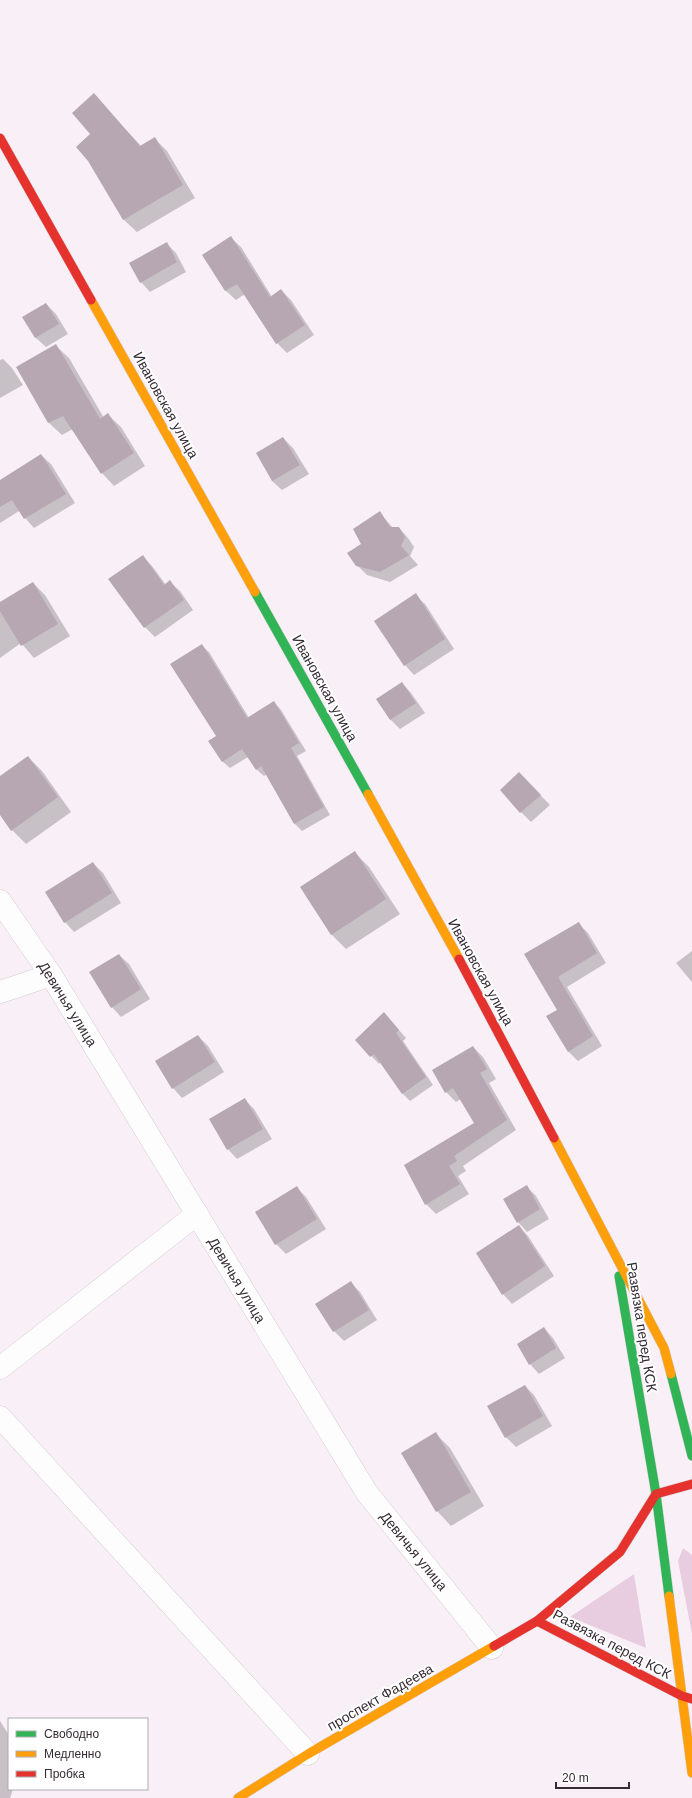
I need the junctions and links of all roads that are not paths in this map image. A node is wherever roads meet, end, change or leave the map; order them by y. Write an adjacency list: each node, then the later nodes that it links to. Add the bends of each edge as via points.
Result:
1 (0, 138): 6 (main road, Ивановская улица, via 352,764 500,1034)
2 (0, 900): 3 (street, Девичья улица)
3 (51, 975): 4 (street); 5 (street, Девичья улица)
4 (0, 992)
5 (197, 1214): 8 (street); 15 (street, Девичья улица, via 367,1493)
6 (616, 1257): 7 (main road, Развязка перед КСК); 13 (main road, Развязка перед КСК)
7 (664, 1348): 9 (main road); 11 (main road, Развязка перед КСК)
8 (0, 1368)
9 (682, 1379)
10 (0, 1417): 18 (street)
11 (692, 1456)
12 (692, 1484): 13 (main road)
13 (656, 1494): 14 (main road, Развязка перед КСК, via 620,1552); 16 (main road, Развязка перед КСК)
14 (537, 1621): 15 (main road, проспект Фадеева); 16 (main road, Развязка перед КСК)
15 (492, 1648): 18 (main road, проспект Фадеева)
16 (682, 1696): 17 (main road, Развязка перед КСК); 19 (main road)
17 (692, 1699)
18 (308, 1754): 20 (main road, проспект Фадеева)
19 (692, 1773)
20 (238, 1798)

